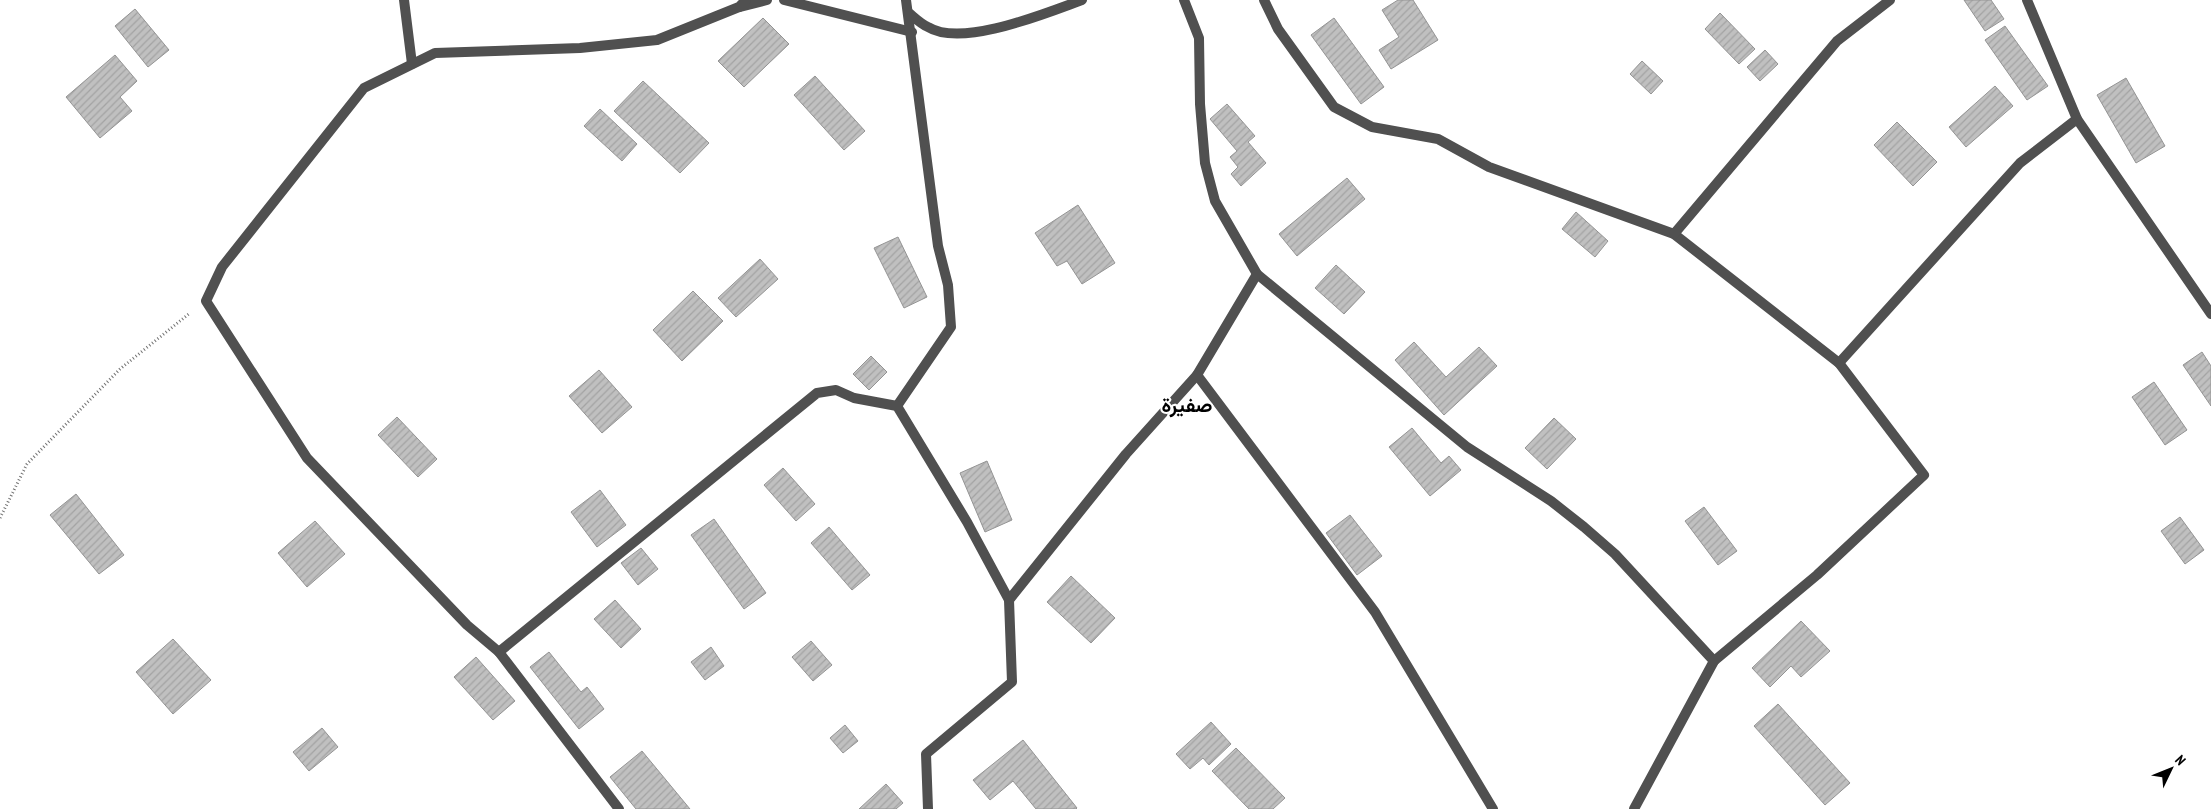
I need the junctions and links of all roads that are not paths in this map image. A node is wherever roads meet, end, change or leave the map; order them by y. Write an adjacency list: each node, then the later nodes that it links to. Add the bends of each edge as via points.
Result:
1 (404, 0): 13 (street)
2 (767, 0): 10 (street)
3 (784, 0): 12 (street)
4 (906, 0): 11 (street)
5 (1082, 0): 11 (street, via 988,31 953,33 929,28)
6 (1184, 0): 16 (street, via 1199,38 1205,162 1215,201)
7 (1264, 0): 15 (street, via 1278,29 1334,107 1372,127 1438,138 1489,167)
8 (1890, 0): 15 (street, via 1837,41)
9 (2027, 0): 14 (street)
10 (743, 4): 13 (street, via 657,40 580,48 435,53)
11 (909, 13): 12 (street)
12 (912, 32): 20 (street, via 938,246 948,285 952,327)
13 (412, 64): 22 (street, via 364,88 222,268 206,301 307,458 467,625)
14 (2077, 119): 17 (street); 18 (street, via 2020,163)
15 (1674, 234): 18 (street)
16 (1257, 274): 19 (street); 23 (street, via 1467,446 1584,526 1615,554)
17 (2211, 314)
18 (1839, 363): 23 (street, via 1924,475 1817,574)
19 (1197, 375): 21 (street, via 1126,454); 26 (street, via 1375,612)
20 (897, 406): 21 (street, via 968,522); 22 (street, via 854,398 836,390 817,393)
21 (1009, 600): 25 (street, via 1012,682 926,754)
22 (499, 652): 24 (street)
23 (1714, 661): 27 (street)
24 (619, 809)
25 (928, 809)
26 (1493, 809)
27 (1634, 809)

